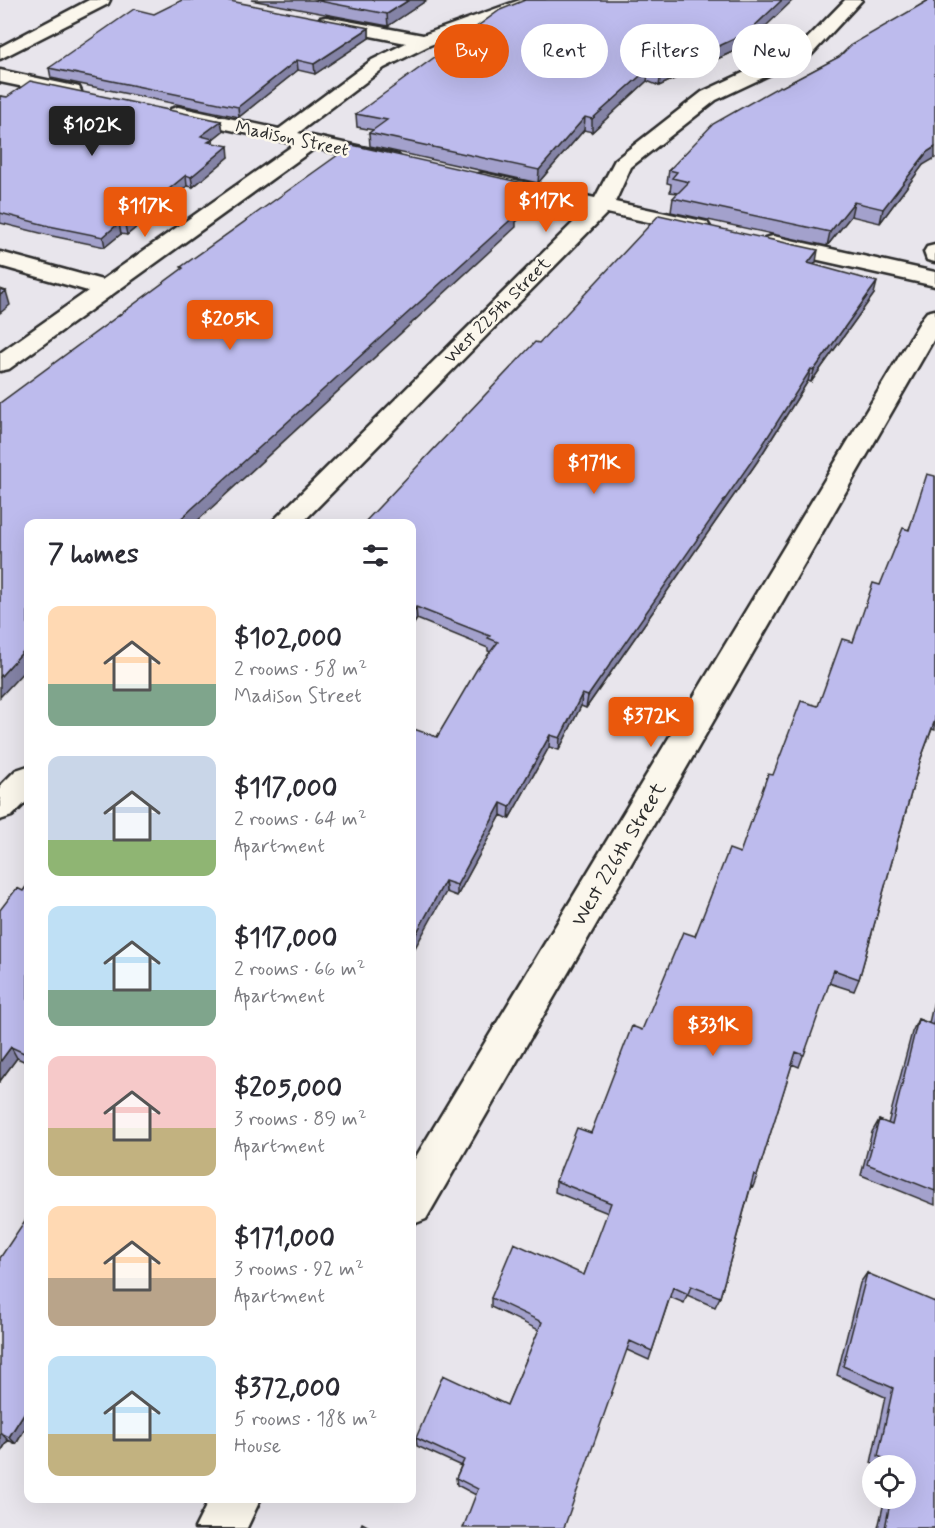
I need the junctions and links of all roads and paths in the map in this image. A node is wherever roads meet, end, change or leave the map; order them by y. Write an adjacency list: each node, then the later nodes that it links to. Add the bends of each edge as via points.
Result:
1 (102, 0): 6 (street)
2 (536, 0): 5 (street)
3 (854, 0): 14 (street, West 225th Street, via 805,51 709,96 622,164)
4 (307, 18): 5 (street)
5 (424, 41): 10 (street, via 378,64)
6 (0, 54)
7 (0, 76): 8 (street)
8 (91, 95)
9 (159, 109): 10 (street, Madison Street)
10 (283, 135): 11 (street, Madison Street)
11 (311, 142): 12 (street, Madison Street); 19 (street)
12 (416, 165)
13 (462, 175): 14 (street)
14 (602, 206): 15 (street); 22 (street, West 225th Street)
15 (717, 231)
16 (751, 239): 18 (street)
17 (0, 259): 19 (street)
18 (935, 279)
19 (108, 289): 21 (street)
20 (935, 318): 25 (street, West 226th Street)
21 (0, 364)
22 (289, 519)
23 (24, 782): 24 (street)
24 (0, 807)
25 (416, 1196)
26 (234, 1503): 27 (street)
27 (220, 1528)

